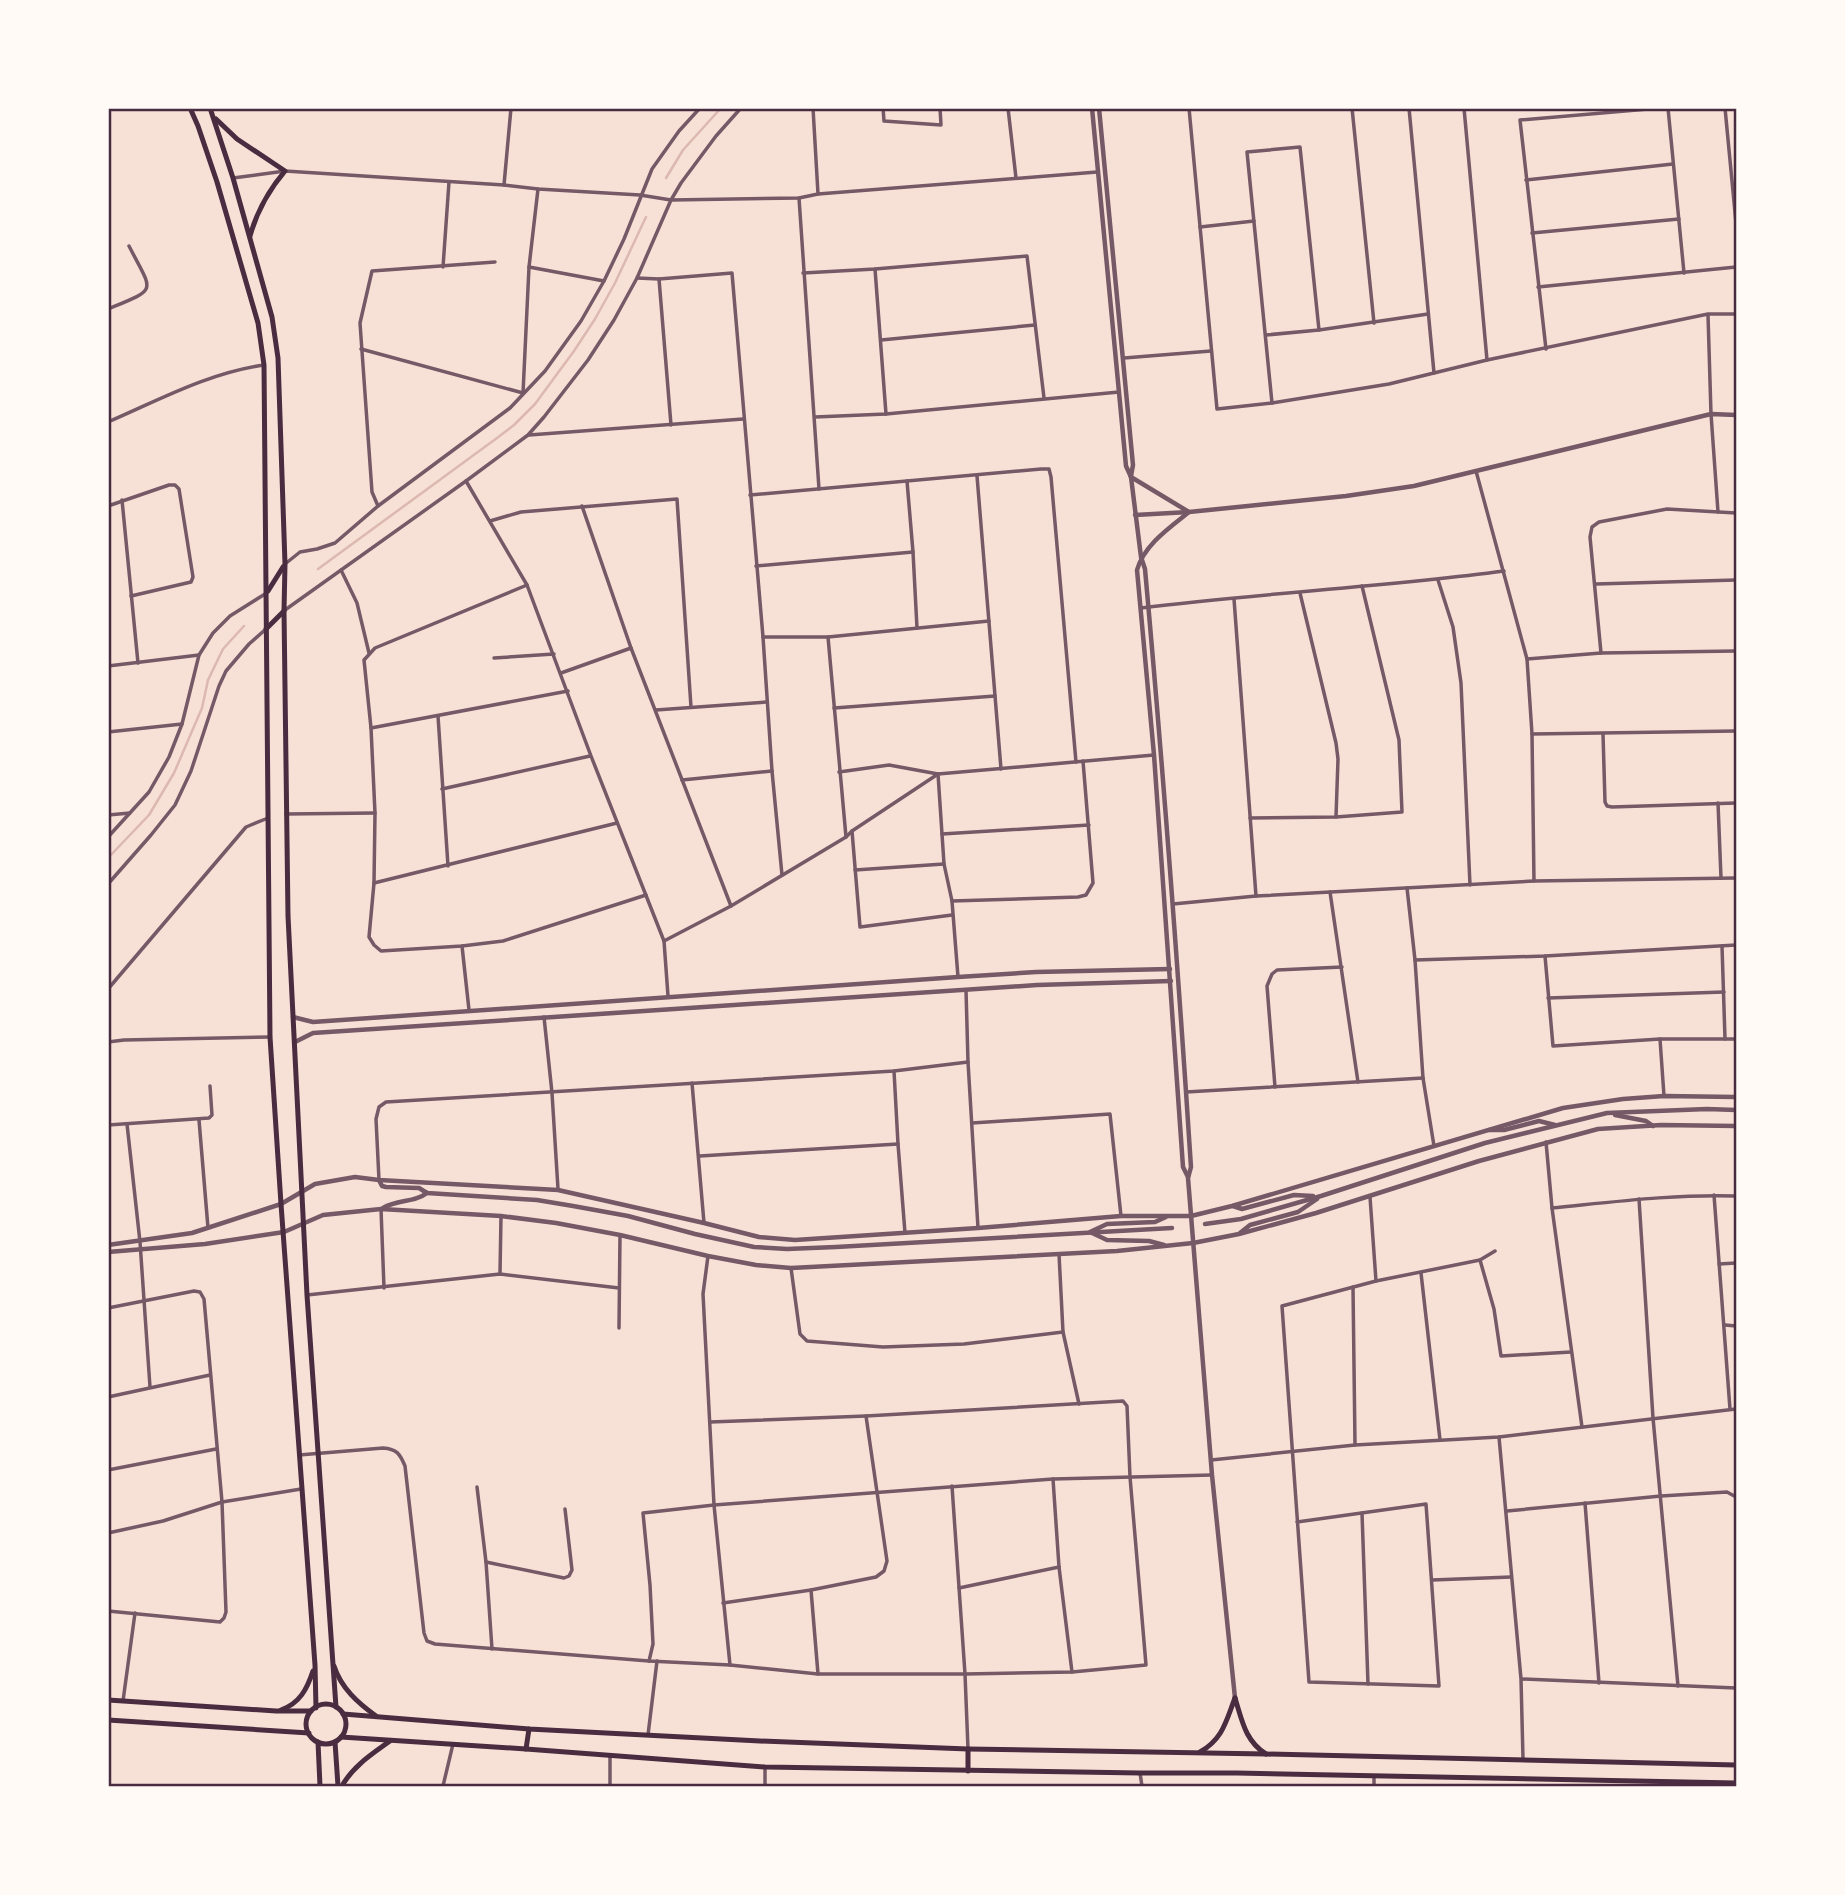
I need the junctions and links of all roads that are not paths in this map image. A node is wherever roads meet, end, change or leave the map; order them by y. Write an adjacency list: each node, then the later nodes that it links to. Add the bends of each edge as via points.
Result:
1 (190, 108): 27 (main road)
2 (210, 108): 19 (main road)
3 (511, 108): 28 (street)
4 (700, 108): 31 (street, via 664,150)
5 (741, 108): 33 (street)
6 (813, 108): 30 (street)
7 (883, 108): 8 (street, via 884,121 941,125)
8 (940, 108)
9 (1007, 108): 24 (street)
10 (1092, 108): 22 (street)
11 (1189, 108): 37 (street)
12 (1352, 108): 56 (street)
13 (1409, 108): 53 (street)
14 (1464, 108): 65 (street)
15 (1660, 108): 25 (street, via 1520,120)
16 (1668, 108): 20 (street)
17 (1726, 108): 36 (street)
18 (1101, 109): 64 (street)
19 (214, 117): 21 (main road, via 237,139); 23 (main road)
20 (1673, 164): 25 (street); 34 (street)
21 (285, 171): 23 (street); 26 (street); 39 (main road, via 262,201)
22 (1097, 172): 24 (street); 68 (street)
23 (233, 178): 27 (main road); 39 (main road)
24 (1016, 178): 30 (street)
25 (1526, 180): 38 (street)
26 (450, 181): 28 (street); 42 (street)
27 (217, 182): 66 (main road, via 258,323)
28 (504, 185): 29 (street)
29 (538, 189): 31 (street); 43 (street)
30 (818, 194): 32 (street)
31 (640, 195): 33 (street); 50 (street)
32 (799, 198): 33 (street); 46 (street)
33 (671, 200): 48 (street)
34 (1679, 219): 38 (street); 47 (street)
35 (1254, 221): 37 (street); 58 (street, via 1247,152 1300,147); 59 (street)
36 (1737, 223)
37 (1200, 228): 63 (street)
38 (1532, 233): 51 (street)
39 (250, 236): 98 (main road, via 278,358)
40 (129, 246): 52 (street, via 149,284 147,291)
41 (495, 262): 42 (street)
42 (443, 267): 61 (street, via 372,271 360,323)
43 (529, 267): 50 (street); 69 (street)
44 (1737, 267): 47 (street)
45 (876, 269): 46 (street); 57 (street, via 1027,256); 60 (street)
46 (803, 273): 75 (street)
47 (1684, 273): 51 (street)
48 (637, 278): 49 (street); 79 (street, via 588,360)
49 (659, 279): 76 (street, via 732,273); 78 (street)
50 (604, 281): 69 (street, via 568,340)
51 (1538, 287): 62 (street)
52 (108, 309)
53 (1428, 314): 56 (street); 67 (street)
54 (1708, 314): 55 (street); 62 (street); 73 (street)
55 (1737, 314)
56 (1374, 323): 58 (street)
57 (1035, 325): 60 (street); 70 (street)
58 (1318, 330): 59 (street)
59 (1265, 335): 71 (street)
60 (881, 340): 72 (street)
61 (361, 349): 69 (street); 89 (street, via 372,492)
62 (1546, 349): 65 (street)
63 (1211, 351): 64 (street); 71 (street, via 1217,409)
64 (1124, 358): 82 (street)
65 (1487, 360): 67 (street)
66 (264, 365): 77 (street, via 203,380); 107 (main road)
67 (1433, 373): 71 (street)
68 (1119, 392): 70 (street); 82 (street)
69 (523, 393): 89 (street, via 510,408)
70 (1044, 398): 72 (street)
71 (1272, 403)
72 (887, 414): 75 (street)
73 (1711, 414): 74 (street); 80 (street); 92 (street)
74 (1737, 415)
75 (815, 417): 85 (street)
76 (743, 419): 78 (street); 86 (street)
77 (108, 422)
78 (670, 425): 79 (street)
79 (527, 435): 83 (street)
80 (1475, 471): 91 (street, via 1346,496); 101 (street)
81 (977, 475): 84 (street); 114 (street); 146 (street, via 1049,470)
82 (1131, 477): 91 (street); 94 (street)
83 (466, 481): 95 (street); 100 (street)
84 (907, 481): 85 (street); 96 (street)
85 (819, 489): 86 (street)
86 (750, 495): 99 (street)
87 (122, 500): 88 (street); 109 (street); 109 (street, via 169,485 179,489 193,577 188,584)
88 (108, 506)
89 (378, 506): 98 (street, via 335,543 300,552)
90 (582, 506): 95 (street, via 521,512); 119 (street); 133 (street, via 677,499)
91 (1189, 512): 94 (street); 97 (street)
92 (1718, 512): 93 (street); 105 (street, via 1667,509 1599,522 1590,537)
93 (1737, 513)
94 (1135, 515): 97 (street)
95 (490, 521): 104 (street)
96 (914, 552): 99 (street); 115 (street)
97 (1141, 557): 111 (street); 112 (street)
98 (285, 564): 107 (main road); 113 (main road)
99 (756, 566): 117 (street)
100 (341, 570): 113 (street); 121 (street, via 357,603)
101 (1504, 571): 102 (street); 126 (street)
102 (1438, 580): 106 (street); 177 (street, via 1453,627 1461,683)
103 (1737, 580): 105 (street)
104 (527, 584): 121 (street); 123 (street)
105 (1596, 584): 122 (street)
106 (1362, 586): 108 (street); 159 (street, via 1399,740 1402,812)
107 (267, 593): 116 (main road); 124 (street, via 230,616)
108 (1300, 593): 110 (street); 159 (street, via 1336,743)
109 (131, 596): 127 (street)
110 (1234, 599): 111 (street); 161 (street)
111 (1148, 607): 112 (street); 183 (street)
112 (1141, 608): 143 (street)
113 (284, 611): 116 (main road); 157 (main road)
114 (989, 621): 115 (street); 131 (street)
115 (917, 628): 118 (street)
116 (266, 629): 160 (main road); 176 (street, via 226,671 175,805)
117 (762, 637): 118 (street); 132 (street)
118 (828, 637): 134 (street)
119 (631, 648): 129 (street); 135 (street)
120 (1737, 651): 122 (street)
121 (369, 653): 138 (street, via 364,667)
122 (1601, 653): 126 (street)
123 (554, 654): 125 (street); 129 (street)
124 (199, 655): 127 (street); 137 (street)
125 (494, 658)
126 (1527, 659): 141 (street)
127 (138, 663): 128 (street)
128 (108, 666)
129 (561, 673): 130 (street)
130 (568, 691): 136 (street); 144 (street)
131 (995, 696): 134 (street); 147 (street)
132 (767, 702): 133 (street); 148 (street)
133 (691, 707): 135 (street)
134 (834, 708): 149 (street)
135 (656, 710): 151 (street)
136 (438, 716): 138 (street); 152 (street)
137 (182, 724): 139 (street); 155 (street, via 149,792)
138 (371, 728): 156 (street)
139 (108, 732)
140 (1737, 732): 142 (street)
141 (1532, 734): 142 (street); 174 (street)
142 (1603, 734): 153 (street, via 1607,806)
143 (1154, 755): 145 (street); 193 (street)
144 (591, 756): 152 (street); 162 (street)
145 (1083, 761): 146 (street); 163 (street)
146 (1076, 762): 147 (street)
147 (1001, 769): 150 (street)
148 (772, 771): 151 (street); 171 (street)
149 (839, 772): 150 (street, via 889,765); 167 (street)
150 (938, 775): 164 (street); 165 (street)
151 (682, 780): 184 (street)
152 (442, 789): 169 (street)
153 (1718, 803): 154 (street); 172 (street)
154 (1737, 803)
155 (130, 813): 158 (street); 166 (street)
156 (375, 813): 157 (street); 175 (street)
157 (286, 814): 208 (main road)
158 (108, 815)
159 (1336, 817): 161 (street)
160 (269, 818): 199 (street, via 246,827); 212 (main road)
161 (1250, 818): 181 (street)
162 (617, 823): 169 (street); 180 (street)
163 (1089, 825): 165 (street); 182 (street, via 1093,883 1086,895)
164 (852, 831): 167 (street); 170 (street)
165 (942, 834): 168 (street)
166 (108, 837)
167 (846, 837): 171 (street)
168 (944, 864): 170 (street); 182 (street)
169 (448, 866): 175 (street)
170 (855, 870): 185 (street, via 860,928)
171 (782, 875): 184 (street)
172 (1721, 878): 173 (street); 174 (street)
173 (1737, 878)
174 (1534, 881): 177 (street)
175 (374, 883): 188 (street, via 369,937 381,951)
176 (108, 884)
177 (1470, 885): 178 (street)
178 (1407, 888): 179 (street); 191 (street)
179 (1330, 892): 181 (street); 192 (street)
180 (646, 895): 186 (street); 188 (street, via 503,941)
181 (1256, 896): 183 (street)
182 (952, 901): 185 (street)
183 (1172, 904): 225 (street)
184 (732, 906): 186 (street)
185 (952, 915): 195 (street)
186 (664, 941): 203 (street)
187 (1737, 945): 189 (street)
188 (462, 946): 207 (street)
189 (1722, 946): 190 (street); 201 (street)
190 (1545, 956): 191 (street); 204 (street)
191 (1415, 960): 220 (street)
192 (1342, 967): 221 (street); 224 (street, via 1272,974 1267,986)
193 (1170, 969): 194 (street); 196 (street)
194 (1036, 972): 195 (street); 198 (street)
195 (958, 977): 197 (street)
196 (1171, 981): 198 (street); 243 (street, via 1183,1167)
197 (889, 982): 202 (street); 203 (street)
198 (1037, 985): 200 (street)
199 (108, 989)
200 (966, 990): 202 (street); 218 (street)
201 (1724, 992): 204 (street); 214 (street)
202 (890, 994): 206 (street)
203 (668, 996): 205 (street); 206 (street)
204 (1548, 998): 213 (street, via 1553,1046)
205 (543, 1005): 207 (street); 209 (street)
206 (668, 1009): 209 (street)
207 (470, 1010): 210 (street)
208 (293, 1017): 210 (street); 217 (main road)
209 (544, 1017): 211 (street); 226 (street)
210 (313, 1022): 211 (street, via 308,1028)
211 (314, 1033): 217 (street)
212 (270, 1037): 216 (street); 253 (main road)
213 (1660, 1039): 214 (street); 227 (street)
214 (1725, 1039): 215 (street)
215 (1737, 1039)
216 (108, 1042)
217 (295, 1042): 246 (main road)
218 (968, 1062): 219 (street); 232 (street)
219 (894, 1071): 222 (street); 240 (street)
220 (1423, 1078): 221 (street); 241 (street)
221 (1358, 1082): 224 (street)
222 (692, 1083): 226 (street); 242 (street)
223 (210, 1086): 231 (street, via 212,1117)
224 (1275, 1087): 225 (street)
225 (1186, 1092): 243 (street)
226 (552, 1093): 244 (street, via 386,1102 376,1119); 245 (street)
227 (1664, 1096): 228 (street); 238 (street, via 1563,1108)
228 (1737, 1097)
229 (1737, 1110): 230 (street)
230 (1607, 1113): 235 (street); 236 (street)
231 (199, 1120): 233 (street); 265 (street)
232 (972, 1123): 258 (street, via 1110,1114); 266 (street)
233 (127, 1124): 234 (street); 272 (street)
234 (108, 1125)
235 (1556, 1125): 238 (street, via 1539,1121 1504,1130); 249 (street)
236 (1654, 1126): 237 (street); 239 (street, via 1598,1129)
237 (1737, 1126)
238 (1486, 1129): 241 (street)
239 (1546, 1142): 251 (street); 255 (street)
240 (898, 1144): 242 (street); 269 (street)
241 (1433, 1146): 254 (street)
242 (700, 1156): 262 (street)
243 (1188, 1178): 260 (street)
244 (379, 1180): 245 (street); 246 (street, via 355,1177 314,1184); 247 (street, via 382,1186 419,1188)
245 (558, 1190): 262 (street)
246 (302, 1191): 253 (street); 261 (main road)
247 (427, 1194): 256 (street); 268 (street, via 537,1200 765,1248)
248 (1714, 1195): 250 (street); 252 (street); 283 (street)
249 (1321, 1196): 254 (street, via 1294,1195 1242,1209); 263 (street, via 1241,1219); 270 (street, via 1298,1212 1257,1223)
250 (1737, 1196)
251 (1370, 1197): 270 (street); 287 (street)
252 (1639, 1199): 255 (street); 306 (street)
253 (281, 1204): 265 (street); 267 (main road)
254 (1232, 1206): 260 (street)
255 (1552, 1208): 298 (street)
256 (381, 1209): 257 (street); 261 (street, via 323,1215); 289 (street)
257 (501, 1216): 271 (street); 286 (street)
258 (1121, 1216): 259 (street); 266 (street)
259 (1166, 1216): 260 (street); 268 (street, via 1155,1222 1107,1224)
260 (1191, 1216): 273 (street)
261 (304, 1223): 267 (street); 291 (main road)
262 (705, 1223): 269 (street, via 760,1237 795,1240)
263 (1205, 1224)
264 (1172, 1227): 268 (street)
265 (208, 1228): 272 (street)
266 (978, 1228): 269 (street)
267 (284, 1232): 276 (street); 315 (main road)
268 (1090, 1232): 275 (street, via 1107,1240)
269 (905, 1233)
270 (1239, 1234): 273 (street)
271 (620, 1235): 280 (street); 290 (street)
272 (140, 1242): 274 (street); 276 (street)
273 (1193, 1243): 275 (street); 316 (street)
274 (108, 1245)
275 (1165, 1246): 279 (street)
276 (140, 1250): 278 (street); 292 (street)
277 (1495, 1251): 281 (street)
278 (108, 1252)
279 (1059, 1254): 284 (street); 297 (street)
280 (708, 1256): 284 (street); 307 (street, via 703,1294)
281 (1480, 1261): 285 (street); 298 (street, via 1501,1356)
282 (1737, 1263): 283 (street)
283 (1719, 1264): 294 (street)
284 (791, 1268): 297 (street, via 800,1334 807,1341 883,1347 964,1344)
285 (1421, 1273): 287 (street); 310 (street)
286 (500, 1274): 289 (street); 290 (street)
287 (1376, 1281): 288 (street)
288 (1353, 1287): 311 (street); 313 (street, via 1282,1306)
289 (384, 1288): 291 (street)
290 (618, 1288): 296 (street)
291 (307, 1295): 314 (main road)
292 (144, 1301): 293 (street); 299 (street, via 200,1293); 300 (street)
293 (108, 1308)
294 (1724, 1325): 295 (street); 303 (street)
295 (1737, 1326)
296 (619, 1328)
297 (1063, 1332): 302 (street)
298 (1571, 1352): 308 (street)
299 (210, 1375): 300 (street); 312 (street)
300 (150, 1387): 301 (street)
301 (108, 1396)
302 (1079, 1404): 305 (street); 319 (street, via 1126,1403)
303 (1730, 1409): 304 (street); 306 (street)
304 (1737, 1409)
305 (866, 1416): 307 (street); 324 (street)
306 (1653, 1418): 308 (street); 325 (street)
307 (710, 1422): 329 (street)
308 (1582, 1427): 309 (street)
309 (1499, 1437): 310 (street); 331 (street)
310 (1440, 1440): 311 (street)
311 (1355, 1445): 313 (street)
312 (216, 1449): 317 (street); 327 (street)
313 (1292, 1451): 316 (street); 333 (street)
314 (318, 1453): 315 (street); 344 (street, via 383,1448 401,1455 427,1641); 345 (main road)
315 (299, 1455): 323 (main road)
316 (1210, 1460): 318 (street)
317 (108, 1470)
318 (1212, 1475): 319 (street); 358 (street)
319 (1130, 1477): 320 (street); 350 (street, via 1146,1665)
320 (1052, 1479): 321 (street); 336 (street)
321 (951, 1486): 324 (street); 339 (street)
322 (477, 1487): 335 (street)
323 (301, 1489): 327 (street); 348 (main road)
324 (876, 1493): 329 (street); 340 (street, via 887,1561 884,1571 876,1577)
325 (1661, 1496): 326 (street, via 1727,1492); 328 (street); 356 (street)
326 (1737, 1497)
327 (222, 1502): 334 (street); 343 (street, via 225,1618 220,1622)
328 (1585, 1503): 331 (street); 355 (street)
329 (714, 1505): 341 (street); 346 (street, via 643,1513 653,1644)
330 (565, 1509): 335 (street, via 569,1576)
331 (1507, 1511): 337 (street)
332 (1362, 1513): 333 (street); 338 (street, via 1426,1504); 354 (street)
333 (1297, 1522): 354 (street, via 1309,1682)
334 (108, 1533)
335 (486, 1562): 344 (street)
336 (1059, 1567): 339 (street); 350 (street)
337 (1511, 1577): 338 (street); 353 (street)
338 (1432, 1580): 354 (street, via 1439,1686)
339 (959, 1588): 352 (street)
340 (811, 1590): 341 (street); 351 (street)
341 (723, 1603): 349 (street)
342 (108, 1611): 343 (street)
343 (135, 1613): 360 (street)
344 (492, 1649): 346 (street)
345 (331, 1653): 361 (main road); 365 (main road, via 338,1678 360,1705)
346 (649, 1661): 347 (street)
347 (657, 1661): 349 (street); 369 (street)
348 (315, 1665): 362 (main road); 363 (main road, via 300,1698)
349 (730, 1665): 351 (street)
350 (1072, 1672): 352 (street)
351 (817, 1674): 352 (street)
352 (965, 1674): 375 (street)
353 (1521, 1679): 355 (street); 379 (street)
354 (1368, 1684)
355 (1599, 1684): 356 (street)
356 (1678, 1686): 357 (street)
357 (1737, 1688)
358 (1235, 1698): 376 (main road, via 1221,1733); 377 (main road, via 1248,1738)
359 (108, 1700): 360 (main road)
360 (123, 1701): 363 (main road)
361 (336, 1707): 362 (main road); 364 (main road)
362 (313, 1709): 363 (main road); 368 (main road)
363 (276, 1711)
364 (343, 1714): 365 (main road); 370 (main road, via 345,1729)
365 (379, 1717): 367 (main road)
366 (108, 1720): 368 (main road)
367 (529, 1728): 369 (main road); 374 (main road)
368 (309, 1733): 372 (main road)
369 (648, 1735): 375 (main road)
370 (338, 1739): 371 (main road); 372 (main road); 387 (main road)
371 (390, 1741): 373 (main road); 387 (main road, via 364,1760)
372 (318, 1742): 386 (main road)
373 (453, 1744): 374 (main road); 388 (street)
374 (526, 1749): 378 (main road)
375 (968, 1749): 376 (main road); 382 (main road)
376 (1198, 1753): 377 (main road)
377 (1266, 1754): 379 (main road)
378 (610, 1756): 381 (main road); 389 (street)
379 (1523, 1760): 380 (main road)
380 (1737, 1765)
381 (765, 1768): 382 (main road); 390 (street)
382 (968, 1771): 383 (main road)
383 (1140, 1773): 384 (main road); 391 (street)
384 (1374, 1776): 385 (main road); 392 (street)
385 (1737, 1783)
386 (320, 1787)
387 (340, 1787)
388 (443, 1787)
389 (610, 1787)
390 (765, 1787)
391 (1142, 1787)
392 (1374, 1787)

